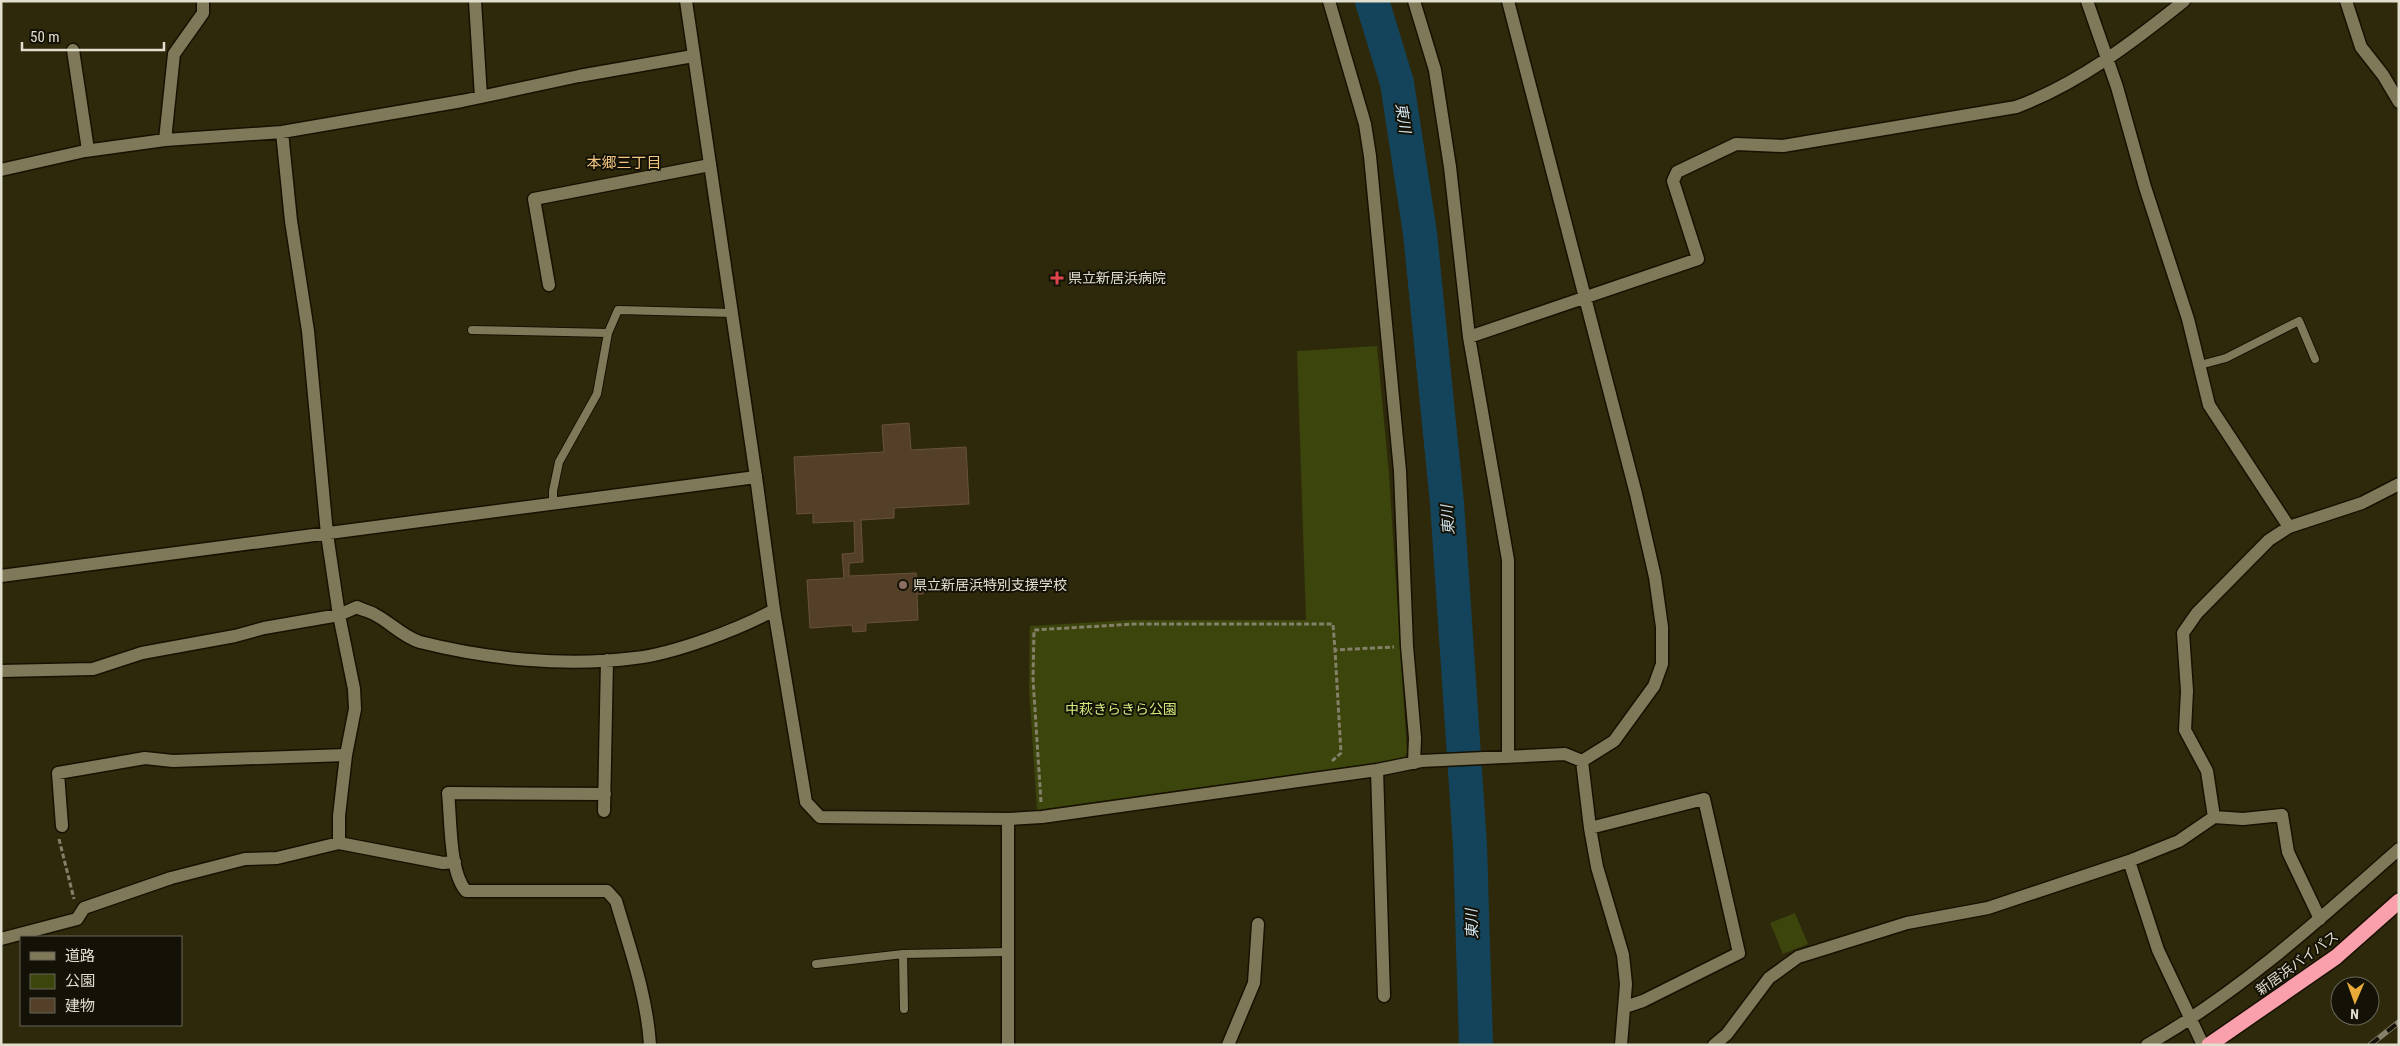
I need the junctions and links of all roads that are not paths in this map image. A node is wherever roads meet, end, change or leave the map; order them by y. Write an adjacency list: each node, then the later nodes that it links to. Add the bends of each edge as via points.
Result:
1 (203, 1): 2 (street); 17 (street, via 203,13 174,54)
2 (216, 1)
3 (476, 1): 14 (street)
4 (686, 1): 12 (street)
5 (1329, 1): 42 (street, via 1365,124 1370,156 1400,471 1407,646)
6 (1508, 1): 22 (street)
7 (2087, 1): 13 (street)
8 (2184, 1): 13 (street)
9 (2346, 1): 15 (street, via 2361,47)
10 (1415, 2): 26 (street, via 1435,70 1450,167)
11 (73, 50): 18 (street)
12 (694, 56): 14 (street); 19 (street)
13 (2106, 59): 22 (street, via 2044,97 2016,108 1783,146 1736,144 1677,172 1673,182 1698,259); 28 (street)
14 (481, 97): 16 (street)
15 (2399, 102)
16 (282, 132): 17 (street); 33 (street, via 291,222 308,331)
17 (165, 140): 18 (street)
18 (88, 150): 20 (street)
19 (710, 165): 21 (street, via 534,199); 23 (street)
20 (1, 170)
21 (549, 285)
22 (1584, 298): 26 (street); 41 (street, via 1655,577 1662,627 1662,664 1654,686 1614,741)
23 (732, 313): 25 (lane, via 618,310); 29 (street)
24 (472, 330): 25 (lane)
25 (608, 333): 31 (lane, via 597,394 560,462)
26 (1469, 337): 40 (street, via 1508,560)
27 (2315, 359): 28 (lane, via 2299,321 2226,358)
28 (2200, 365): 32 (street, via 2210,405)
29 (756, 478): 31 (street); 35 (street)
30 (2399, 484): 32 (street, via 2362,503)
31 (553, 504): 33 (street)
32 (2289, 527): 46 (street, via 2268,540 2197,613 2183,634 2186,730 2207,771)
33 (327, 534): 34 (street); 36 (street)
34 (1, 576)
35 (774, 610): 37 (street, via 666,652); 47 (street, via 806,802 820,817)
36 (339, 615): 37 (street, via 357,608 374,614 418,641 481,654 536,662); 38 (street, via 142,653 93,669); 39 (street, via 354,689 355,709)
37 (607, 660): 44 (street)
38 (1, 671)
39 (346, 755): 48 (street, via 173,761 145,758 58,773); 50 (street)
40 (1501, 757): 41 (street, via 1565,754); 42 (street)
41 (1582, 761): 49 (street)
42 (1418, 762): 43 (street)
43 (1376, 770): 47 (street, via 1042,817); 61 (street)
44 (605, 794): 45 (street); 53 (street, via 448,793)
45 (604, 811)
46 (2214, 817): 52 (street, via 2179,841); 55 (street, via 2243,819 2282,815 2288,852)
47 (1008, 819): 58 (street)
48 (62, 826)
49 (1590, 828): 62 (street, via 1597,867 1624,955); 62 (street, via 1704,799 1739,954)
50 (339, 842): 53 (street, via 443,863); 57 (street, via 277,858 245,859 171,878 84,908 77,919)
51 (2399, 849): 55 (street)
52 (2129, 861): 64 (street, via 2158,950); 69 (street, via 1988,908 1907,924 1798,957 1769,978 1727,1034)
53 (455, 862): 65 (street, via 459,884 466,891 607,891 616,901 644,998)
54 (2399, 900): 72 (highway, 新居浜バイパス, via 2336,957)
55 (2320, 919): 64 (street)
56 (1258, 924): 67 (street, via 1254,983)
57 (1, 939)
58 (1007, 952): 59 (lane); 66 (street)
59 (903, 954): 60 (lane); 63 (lane)
60 (816, 964)
61 (1384, 996)
62 (1624, 1008): 68 (street)
63 (904, 1009)
64 (2192, 1019): 70 (street); 71 (street)
65 (650, 1045)
66 (1008, 1045)
67 (1228, 1045)
68 (1621, 1045)
69 (1714, 1045)
70 (2147, 1045)
71 (2203, 1045)
72 (2209, 1045)

